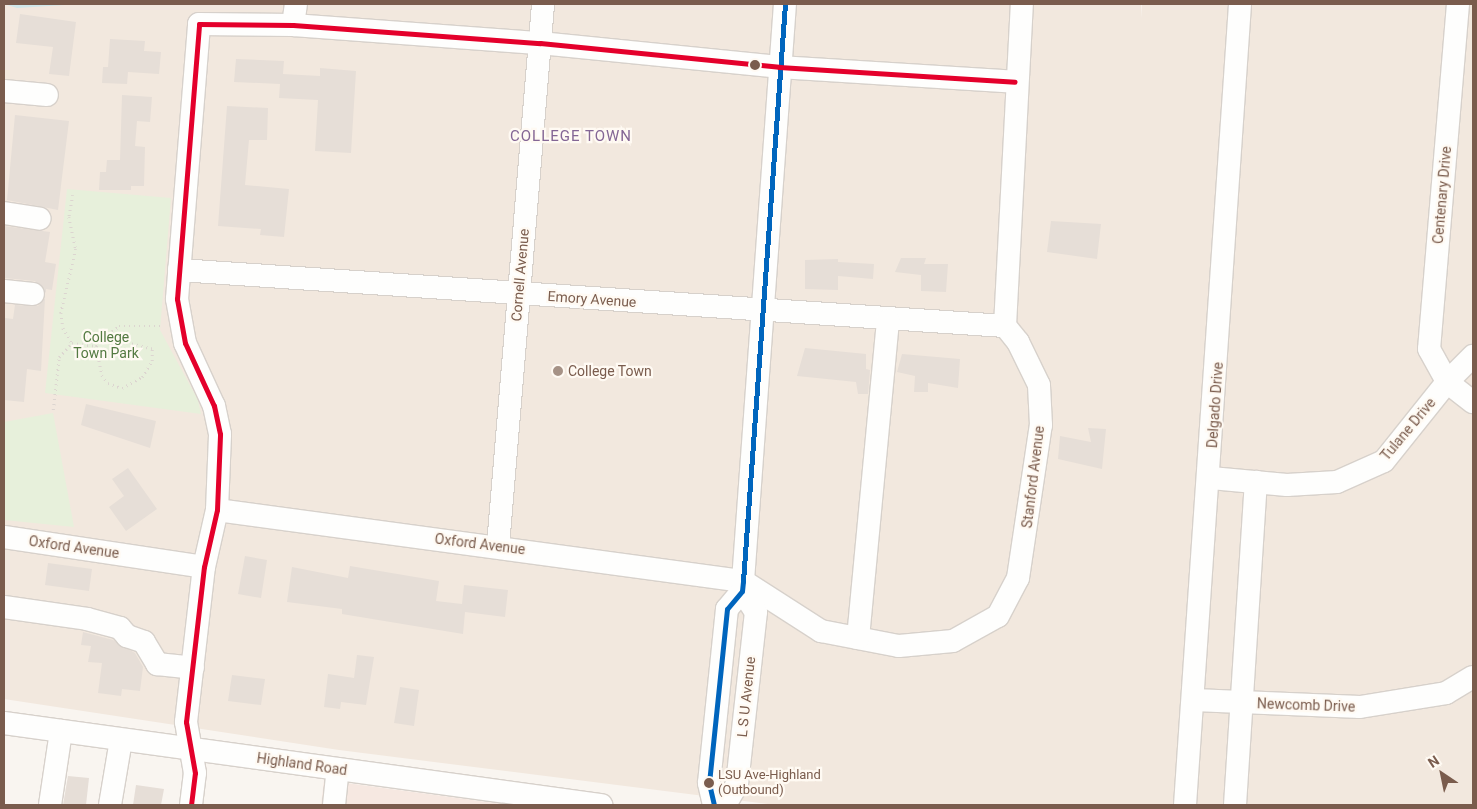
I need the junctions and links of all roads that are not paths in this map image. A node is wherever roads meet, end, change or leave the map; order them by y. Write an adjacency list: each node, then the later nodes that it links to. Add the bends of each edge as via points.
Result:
1 (542, 4): 7 (street, Cornell Avenue)
2 (785, 4): 8 (street)
3 (1022, 4): 9 (street)
4 (1240, 4): 24 (street, Delgado Drive)
5 (1458, 4): 22 (street, Centenary Drive, via 1429,349)
6 (294, 15): 7 (street); 14 (street, via 199,24)
7 (540, 43): 8 (street); 17 (street, Cornell Avenue)
8 (779, 67): 9 (street); 18 (street)
9 (1015, 82): 20 (street)
10 (4, 91): 11 (street)
11 (47, 95)
12 (4, 212): 13 (street)
13 (40, 219)
14 (179, 270): 17 (street, Emory Avenue); 26 (street, via 179,321 214,406 220,434)
15 (4, 291): 16 (street)
16 (33, 294)
17 (518, 294): 18 (street, Emory Avenue); 28 (street, Cornell Avenue)
18 (761, 310): 19 (street, Emory Avenue); 30 (street)
19 (888, 320): 20 (street, Emory Avenue); 32 (street)
20 (1005, 326): 32 (street, Stanford Avenue, via 1018,342 1039,385 1041,425 1018,578 998,616 953,642 899,646)
21 (1473, 356): 22 (street, Tulane Drive)
22 (1447, 382): 23 (street); 25 (street, Tulane Drive, via 1384,461 1337,482 1287,485)
23 (1473, 402)
24 (1211, 478): 25 (street, Tulane Drive); 35 (street, Delgado Drive)
25 (1256, 482): 36 (street)
26 (217, 510): 28 (street, Oxford Avenue); 29 (street)
27 (4, 537): 29 (street, Oxford Avenue)
28 (498, 546): 30 (street, Oxford Avenue)
29 (204, 567): 33 (street)
30 (742, 586): 32 (street, Stanford Avenue, via 821,631); 47 (street, L S U Avenue, via 727,609 709,783); 48 (street, L S U Avenue, via 756,612 737,784)
31 (4, 607): 33 (street, via 87,619 120,628 127,636 144,642 156,664)
32 (858, 638)
33 (193, 668): 40 (street, via 186,722)
34 (1473, 677): 36 (street, Newcomb Drive, via 1446,693 1360,708)
35 (1194, 700): 36 (street, Newcomb Drive); 49 (street, Delgado Drive)
36 (1241, 702): 50 (street)
37 (4, 723): 38 (street, Highland Road)
38 (61, 731): 39 (street, Highland Road); 43 (street)
39 (121, 740): 40 (street, Highland Road); 44 (street)
40 (191, 749): 41 (street, Highland Road); 45 (street, via 195,773)
41 (338, 769): 42 (street, Highland Road); 46 (street)
42 (589, 804)
43 (50, 805)
44 (110, 805)
45 (191, 805)
46 (334, 805)
47 (714, 805)
48 (725, 805)
49 (1185, 805)
50 (1235, 805)

